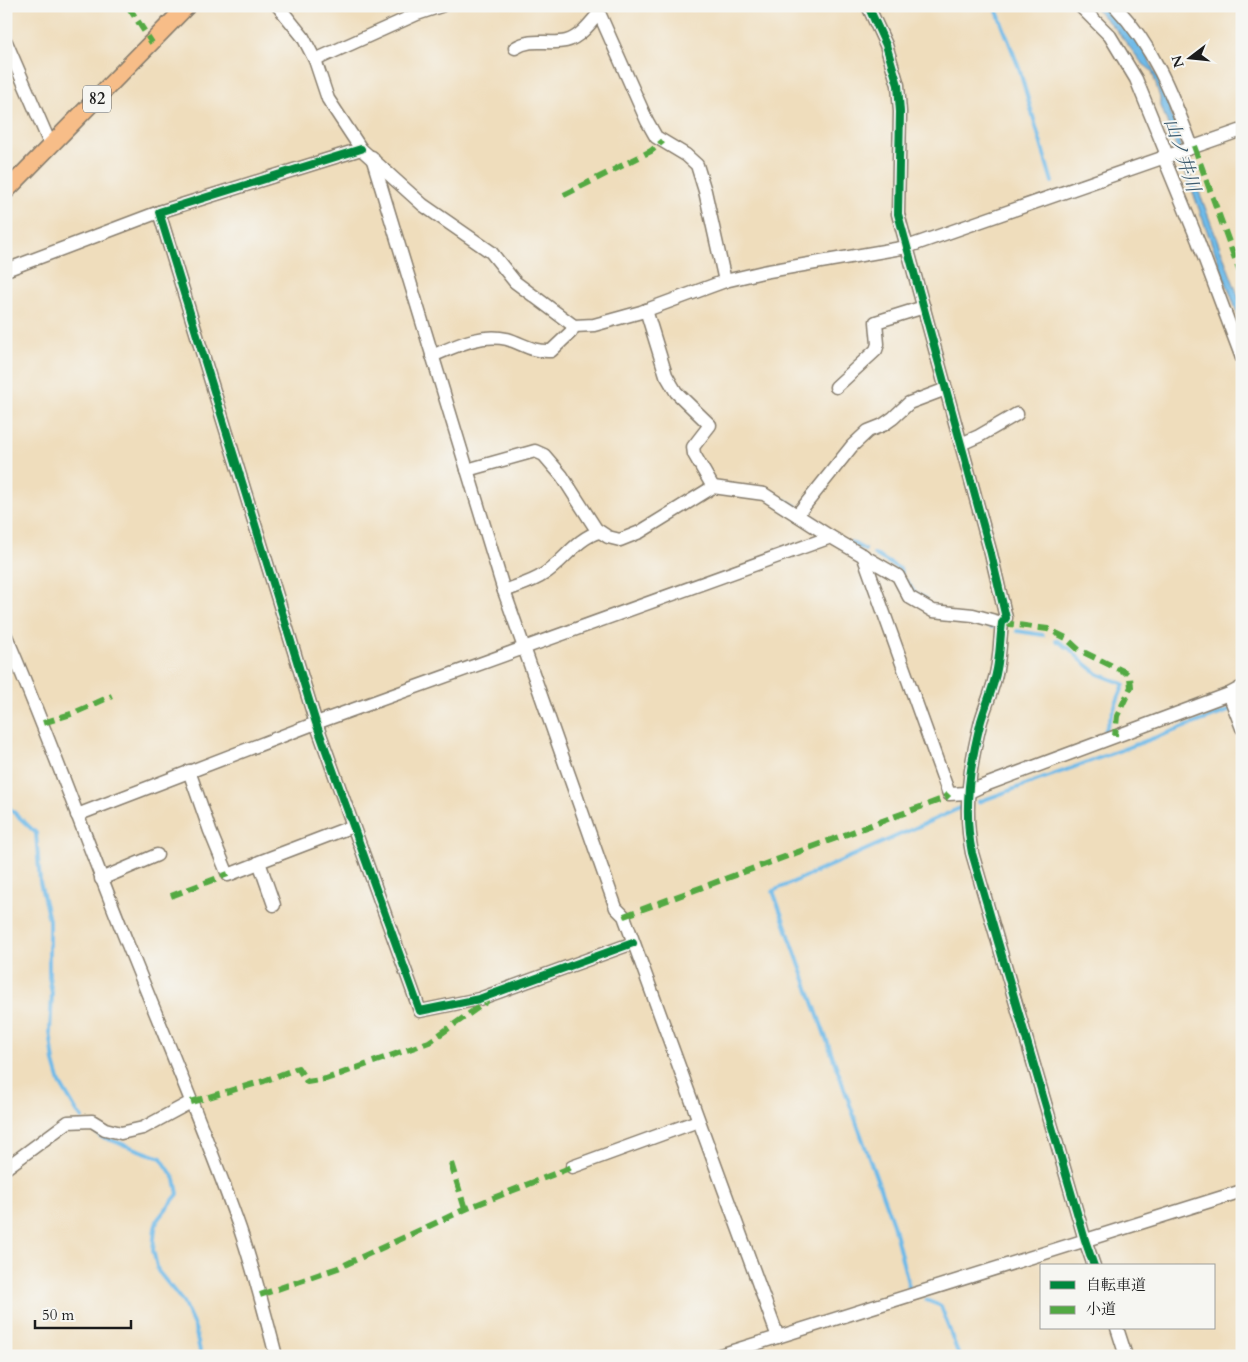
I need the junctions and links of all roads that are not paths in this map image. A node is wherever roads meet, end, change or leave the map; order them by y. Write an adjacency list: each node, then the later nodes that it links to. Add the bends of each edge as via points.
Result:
1 (187, 6): 13 (main road, 82)
2 (278, 6): 11 (street, via 303,37)
3 (441, 6): 7 (street)
4 (868, 6): 20 (street, via 886,45 898,85 898,214)
5 (1080, 6): 16 (street, via 1110,36 1136,79)
6 (1115, 6): 14 (street, via 1130,22 1157,64)
7 (415, 10): 11 (street)
8 (598, 10): 10 (street, via 577,35 567,41 524,42); 22 (street, via 656,137 697,165)
9 (6, 42): 13 (street)
10 (515, 48)
11 (315, 60): 15 (street, via 328,99)
12 (1242, 130): 14 (street)
13 (51, 146): 18 (main road, 82)
14 (1192, 147): 16 (street)
15 (360, 149): 17 (street); 19 (street)
16 (1165, 156): 20 (street); 27 (street)
17 (372, 157): 25 (street, via 423,205 491,252 515,282); 26 (street)
18 (6, 191)
19 (159, 212): 21 (street); 44 (street)
20 (907, 247): 22 (street); 23 (street)
21 (6, 270)
22 (725, 281): 24 (street)
23 (924, 307): 28 (street, via 876,322 876,350); 29 (street)
24 (646, 310): 25 (street, via 594,325); 33 (street, via 666,375 676,392 710,425 693,447)
25 (574, 326): 26 (street, via 551,351 538,352 506,339 488,337 471,340)
26 (432, 356): 32 (street)
27 (1242, 358)
28 (836, 387)
29 (946, 389): 31 (street); 34 (street, via 909,403 883,425 868,430)
30 (1017, 414): 31 (street)
31 (961, 444): 39 (street, via 992,554 1006,618)
32 (467, 470): 35 (street, via 535,451 544,455); 38 (street)
33 (713, 487): 34 (street, via 764,494); 35 (street, via 634,535 620,540)
34 (797, 515): 36 (street)
35 (599, 532): 38 (street, via 584,540 543,575)
36 (831, 537): 37 (street); 41 (street)
37 (863, 556): 39 (street, via 898,576 909,597 932,611 973,614); 47 (street, via 949,794)
38 (504, 591): 41 (street)
39 (1002, 623): 47 (street, via 997,670 981,721)
40 (6, 636): 48 (street)
41 (524, 649): 44 (street); 54 (street, via 616,908 624,916)
42 (1242, 687): 43 (street)
43 (1229, 694): 45 (street); 47 (street)
44 (316, 723): 46 (street); 49 (street)
45 (1242, 728)
46 (189, 771): 48 (street); 51 (street, via 228,875)
47 (967, 793): 60 (street, via 972,854)
48 (77, 814): 52 (street)
49 (353, 826): 51 (street); 54 (street, via 420,1011 479,999)
50 (157, 855): 52 (street)
51 (259, 863): 53 (street)
52 (102, 879): 55 (street)
53 (274, 905)
54 (633, 943): 56 (street)
55 (191, 1102): 57 (street, via 143,1128 121,1133 92,1121 68,1122); 64 (street, via 240,1231)
56 (698, 1120): 58 (street); 63 (street)
57 (9, 1162)
58 (572, 1167)
59 (1242, 1191): 60 (street)
60 (1085, 1240): 61 (street); 63 (street)
61 (1093, 1264)
62 (1117, 1330): 66 (street)
63 (778, 1337): 65 (street)
64 (276, 1356)
65 (717, 1356)
66 (1126, 1356)

